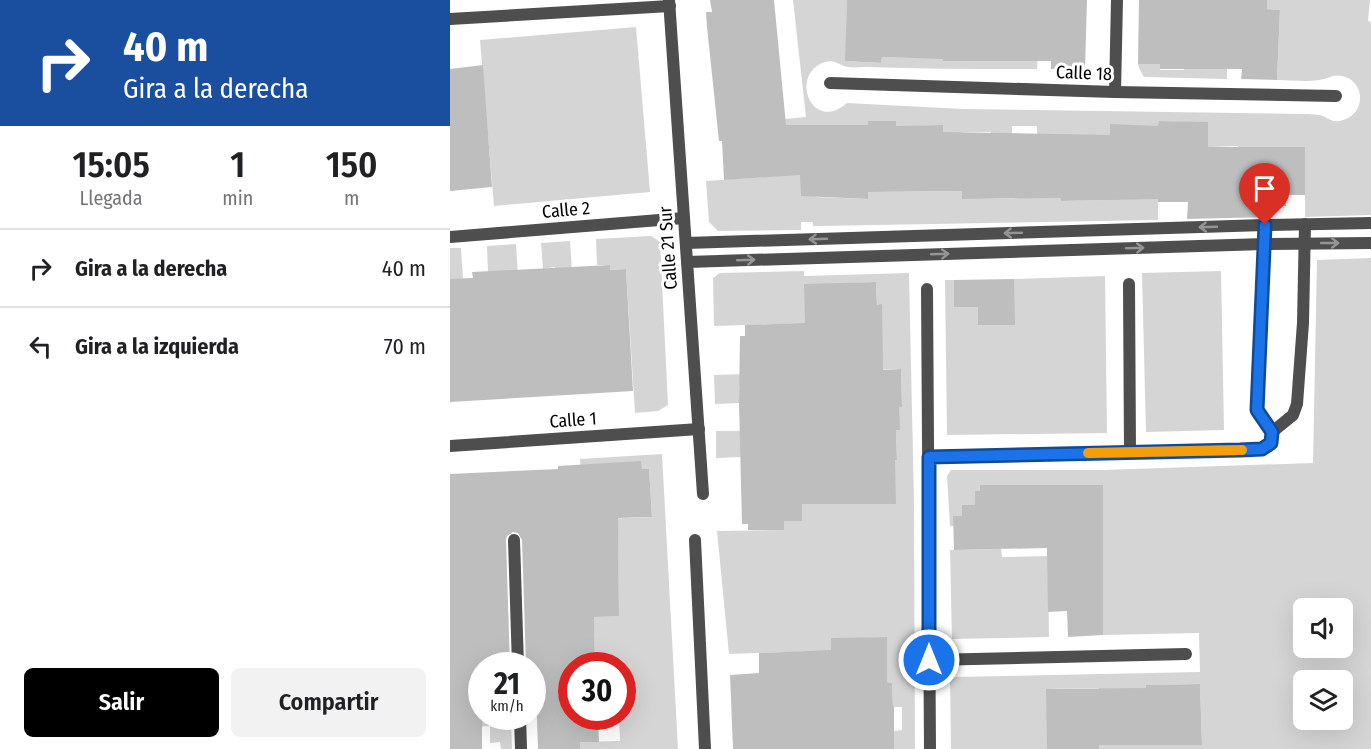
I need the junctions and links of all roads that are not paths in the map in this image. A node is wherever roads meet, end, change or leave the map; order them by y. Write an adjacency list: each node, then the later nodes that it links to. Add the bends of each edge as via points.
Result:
1 (1117, 0): 5 (street)
2 (670, 3): 3 (street); 7 (street, Calle 21 Sur)
3 (450, 19)
4 (830, 83): 5 (street, Calle 18)
5 (1115, 92): 6 (street, Calle 18)
6 (1336, 96)
7 (684, 218): 11 (street, Calle 2); 12 (street, Calle 21 Sur)
8 (1371, 223): 9 (street)
9 (1305, 224): 10 (street); 13 (street)
10 (1265, 225): 12 (street, one-way to 12); 15 (street)
11 (450, 237)
12 (686, 243): 16 (street, Calle 21 Sur)
13 (1305, 243): 14 (street, one-way to 14); 15 (street); 20 (street, via 1297,404 1293,415)
14 (1371, 243)
15 (1264, 244): 16 (street, one-way to 15); 20 (street, via 1257,410)
16 (687, 262): 19 (street, Calle 21 Sur)
17 (1129, 284): 22 (street)
18 (927, 289): 23 (street)
19 (699, 429): 21 (street, Calle 1); 24 (street, Calle 21 Sur)
20 (1272, 432): 22 (street, via 1271,443 1262,449)
21 (450, 446)
22 (1130, 452): 23 (street)
23 (929, 457): 29 (street)
24 (703, 494)
25 (514, 540): 27 (street)
26 (695, 540): 32 (street)
27 (518, 652)
28 (1186, 654): 29 (street)
29 (929, 660): 33 (street)
30 (520, 730): 31 (street)
31 (521, 749)
32 (705, 749)
33 (930, 749)

